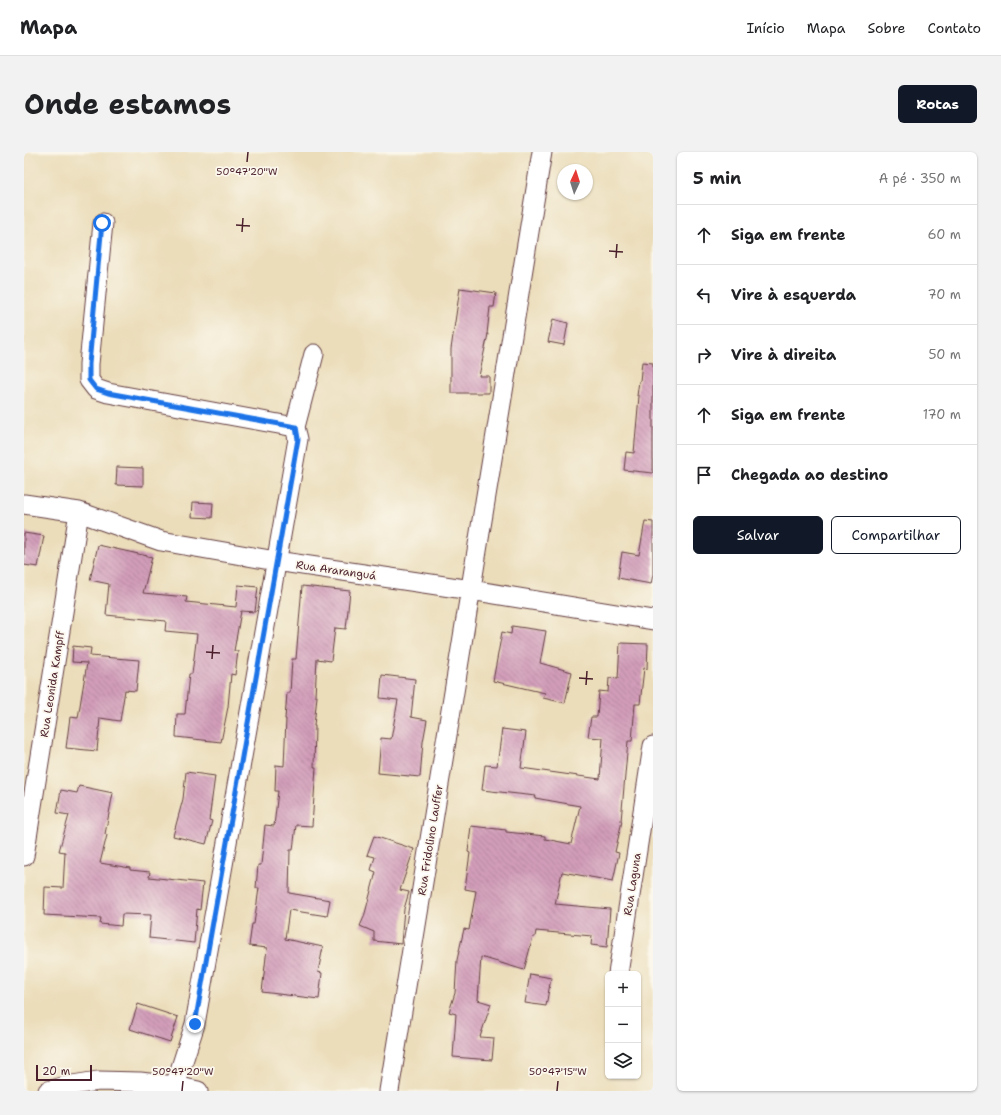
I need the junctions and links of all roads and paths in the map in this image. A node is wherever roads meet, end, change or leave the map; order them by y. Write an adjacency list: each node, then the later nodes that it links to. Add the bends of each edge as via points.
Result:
1 (542, 152): 8 (street, Rua Fridolino Lauffer)
2 (102, 223): 4 (street, via 89,364 89,380 96,389)
3 (314, 354): 4 (street)
4 (296, 427): 7 (street, via 298,439)
5 (24, 504): 6 (street, Rua Araranguá)
6 (79, 512): 7 (street, Rua Araranguá, via 161,541); 11 (street, Rua Leonida Kampff)
7 (276, 561): 8 (street, Rua Araranguá); 14 (street, via 195,1024)
8 (471, 590): 9 (street, Rua Araranguá); 17 (street, Rua Fridolino Lauffer)
9 (653, 620)
10 (653, 746): 13 (street, Rua Laguna)
11 (28, 803): 12 (street, Rua Leonida Kampff)
12 (24, 856)
13 (618, 971)
14 (175, 1086): 15 (street, via 98,1081); 16 (street)
15 (48, 1091)
16 (198, 1091)
17 (389, 1091)

